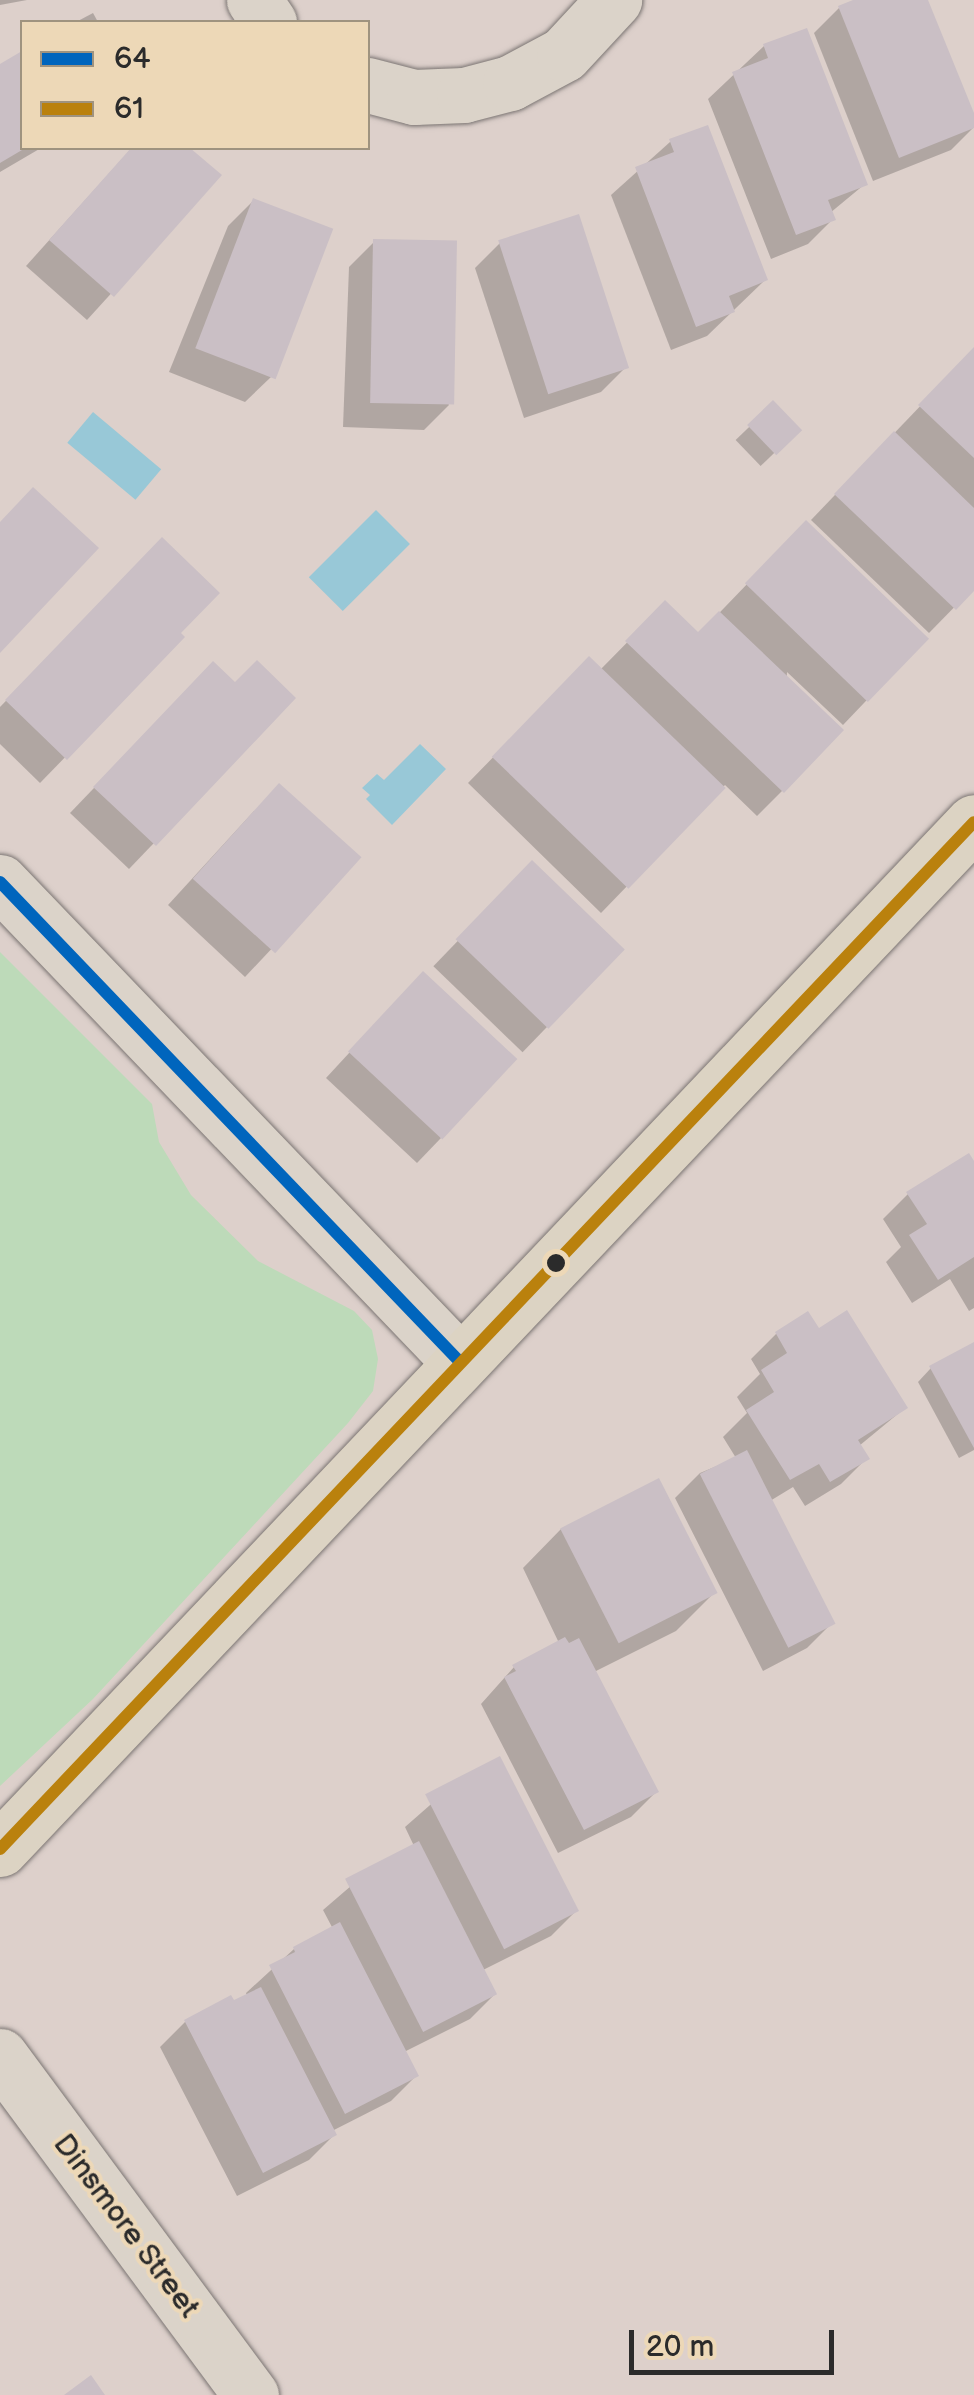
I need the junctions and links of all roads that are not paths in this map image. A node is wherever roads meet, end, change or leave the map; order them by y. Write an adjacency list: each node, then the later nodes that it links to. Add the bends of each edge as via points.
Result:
1 (614, 0): 2 (street, via 564,54 510,83 464,95 414,97)
2 (370, 86)
3 (974, 822): 5 (main road)
4 (0, 882): 5 (street)
5 (460, 1362): 6 (main road)
6 (0, 1849)
7 (0, 2056): 8 (street, Dinsmore Street)
8 (251, 2395)

